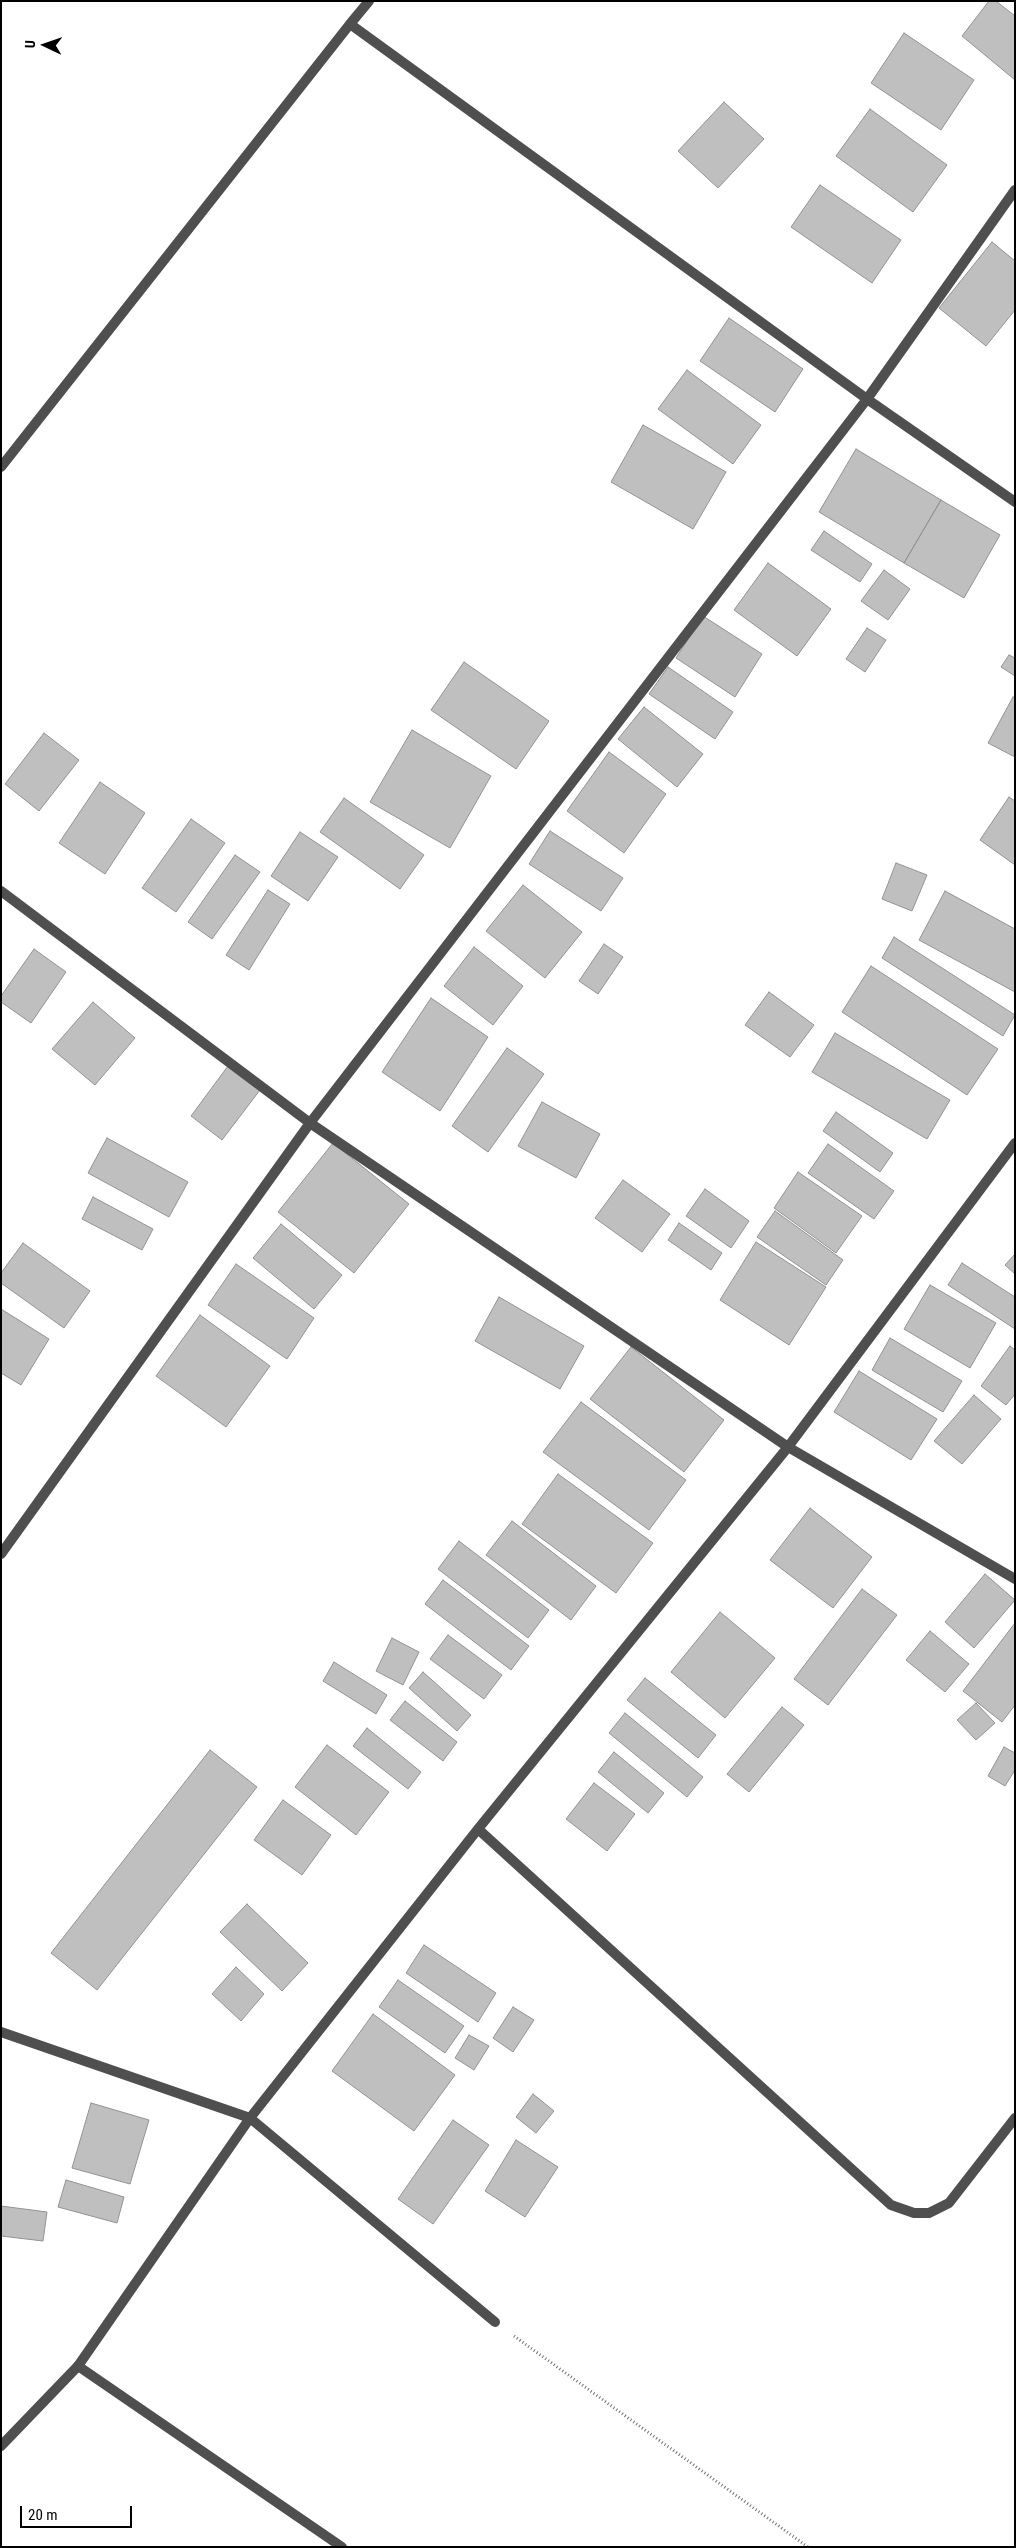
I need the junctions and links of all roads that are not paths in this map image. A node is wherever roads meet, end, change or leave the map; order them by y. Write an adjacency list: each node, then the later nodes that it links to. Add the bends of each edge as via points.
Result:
1 (369, 1): 2 (street)
2 (350, 24): 4 (street); 5 (street)
3 (1015, 190): 4 (street)
4 (867, 399): 6 (street); 8 (street)
5 (1, 468)
6 (1015, 502)
7 (1, 891): 8 (street)
8 (310, 1123): 10 (street); 11 (street)
9 (1015, 1143): 10 (street)
10 (788, 1447): 12 (street); 13 (street)
11 (1, 1554)
12 (1015, 1580)
13 (478, 1829): 15 (street); 16 (street, via 891,2205 914,2213 929,2213 949,2203)
14 (1, 2032): 15 (street)
15 (250, 2118): 17 (street); 18 (street)
16 (1015, 2118)
17 (495, 2322)
18 (78, 2366): 19 (street); 20 (street)
19 (1, 2446)
20 (342, 2547)

